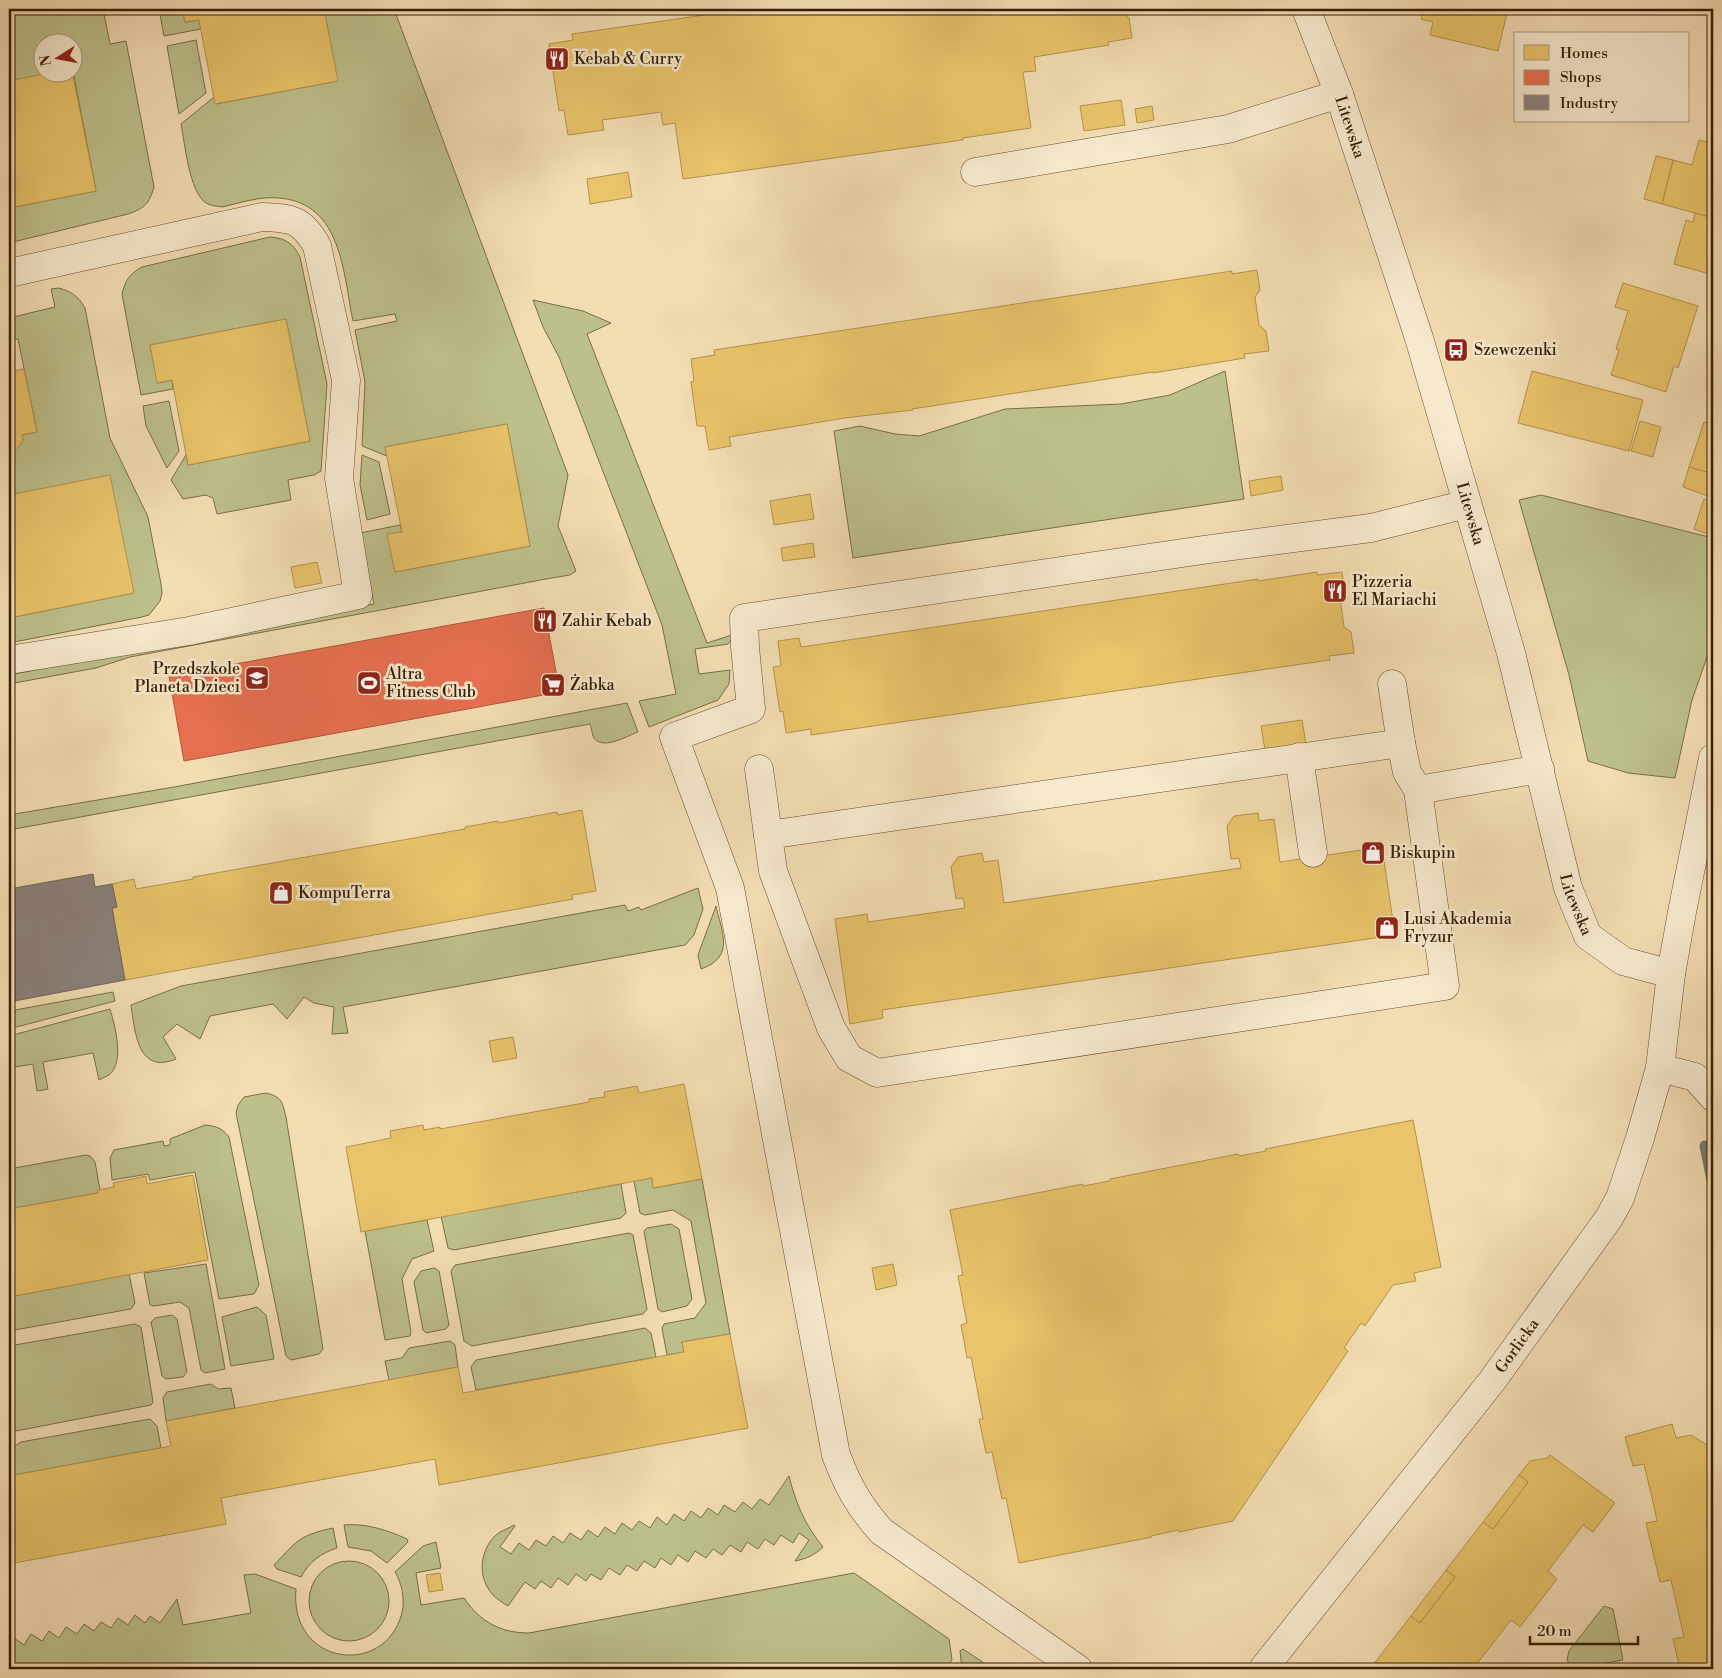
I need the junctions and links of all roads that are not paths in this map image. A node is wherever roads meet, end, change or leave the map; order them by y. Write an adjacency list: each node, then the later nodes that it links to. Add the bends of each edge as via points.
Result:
1 (1306, 9): 2 (street, Litewska)
2 (1339, 94): 3 (street, via 1228,129); 5 (street, Litewska, via 1408,303)
3 (975, 172)
4 (9, 273): 6 (street, via 262,217 286,218 308,230 317,246 346,380 339,478 358,595 189,630)
5 (1467, 504): 12 (street, Litewska, via 1511,653); 20 (street, via 1371,528 744,618 751,709 674,737 730,888 836,1455 851,1491 880,1531)
6 (9, 660)
7 (1392, 684): 8 (street)
8 (1401, 743): 9 (street); 13 (street, via 1407,772)
9 (1299, 757): 15 (street); 16 (street)
10 (1713, 758): 14 (street, Gorlicka)
11 (759, 769): 15 (street)
12 (1540, 770): 13 (street); 17 (street, Litewska, via 1568,888 1588,936 1623,961)
13 (1418, 790): 15 (street, via 1445,986 877,1073 849,1058 831,1028 773,871)
14 (1706, 831): 17 (street, Gorlicka)
15 (768, 835)
16 (1313, 853)
17 (1671, 974): 18 (street, Gorlicka)
18 (1660, 1068): 19 (street, via 1695,1078); 21 (street, Gorlicka, via 1620,1198 1609,1218 1492,1381)
19 (1713, 1097)
20 (1078, 1669)
21 (1263, 1669)

